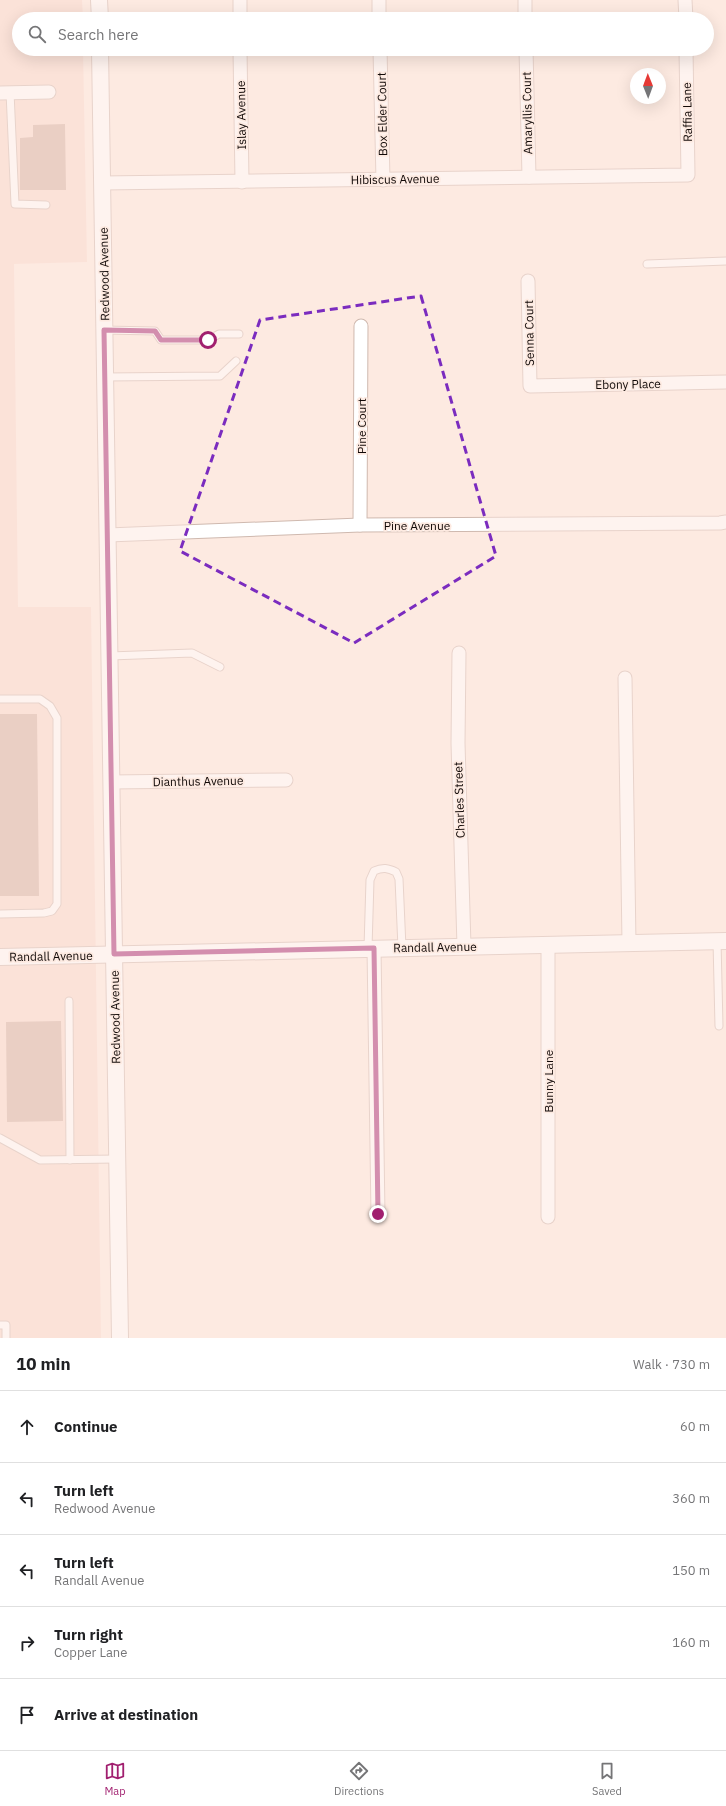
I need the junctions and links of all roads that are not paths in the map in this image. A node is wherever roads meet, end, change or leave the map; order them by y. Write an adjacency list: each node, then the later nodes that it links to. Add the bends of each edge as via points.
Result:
1 (100, 0): 6 (street)
2 (240, 0): 7 (street)
3 (379, 0): 8 (street)
4 (525, 0): 9 (street)
5 (685, 0): 10 (street)
6 (100, 12)
7 (240, 12)
8 (379, 12)
9 (525, 12)
10 (686, 12)
11 (100, 56): 22 (street, Redwood Avenue)
12 (240, 56): 21 (street, Islay Avenue)
13 (380, 56): 20 (street, Box Elder Court)
14 (526, 56): 19 (street, Amaryllis Court)
15 (686, 56): 18 (street, Raffia Lane)
16 (49, 92): 17 (street)
17 (5, 93): 23 (lane, via 15,204)
18 (688, 175): 19 (street, Hibiscus Avenue)
19 (529, 177): 20 (street, Hibiscus Avenue)
20 (383, 180): 21 (street, Hibiscus Avenue)
21 (242, 182): 22 (street, Hibiscus Avenue)
22 (102, 183): 28 (street, Redwood Avenue)
23 (46, 205)
24 (726, 261): 25 (lane)
25 (647, 264)
26 (528, 281): 33 (street, Senna Court)
27 (361, 326): 35 (street, Pine Court)
28 (104, 330): 29 (lane, via 155,331 161,340 208,340 219,334); 31 (street, Redwood Avenue)
29 (239, 334)
30 (236, 361): 31 (lane, via 220,376)
31 (105, 378): 36 (street, Redwood Avenue)
32 (726, 382): 33 (street, Ebony Place)
33 (530, 386)
34 (726, 522): 35 (street, Pine Avenue)
35 (360, 525): 36 (street, Pine Avenue)
36 (108, 535): 38 (street, Redwood Avenue)
37 (459, 653): 48 (street, Charles Street, via 458,743)
38 (109, 656): 39 (lane, via 192,653); 43 (street, Redwood Avenue)
39 (220, 667)
40 (625, 678): 46 (street)
41 (0, 699): 44 (lane, via 40,699 50,706 57,718 57,904 52,911 44,913)
42 (286, 780): 43 (street, Dianthus Avenue)
43 (111, 782): 51 (street, Redwood Avenue)
44 (0, 914)
45 (721, 941): 46 (street, Randall Avenue); 54 (lane)
46 (629, 943): 47 (street, Randall Avenue)
47 (548, 945): 48 (street, Randall Avenue); 59 (street, Bunny Lane)
48 (464, 946): 50 (street, Randall Avenue)
49 (371, 948): 50 (street, Randall Avenue); 50 (lane, via 370,880 374,871 381,868 390,868 396,872 399,879); 51 (street, Randall Avenue); 58 (street)
50 (402, 948)
51 (114, 954): 52 (street, Randall Avenue); 56 (street, Redwood Avenue)
52 (0, 957)
53 (69, 1001): 57 (lane)
54 (719, 1026)
55 (0, 1138): 57 (lane, via 40,1160)
56 (117, 1159): 57 (lane); 62 (street, Redwood Avenue)
57 (70, 1160)
58 (378, 1214)
59 (548, 1217)
60 (0, 1325): 61 (lane, via 6,1325)
61 (6, 1338)
62 (120, 1338)

